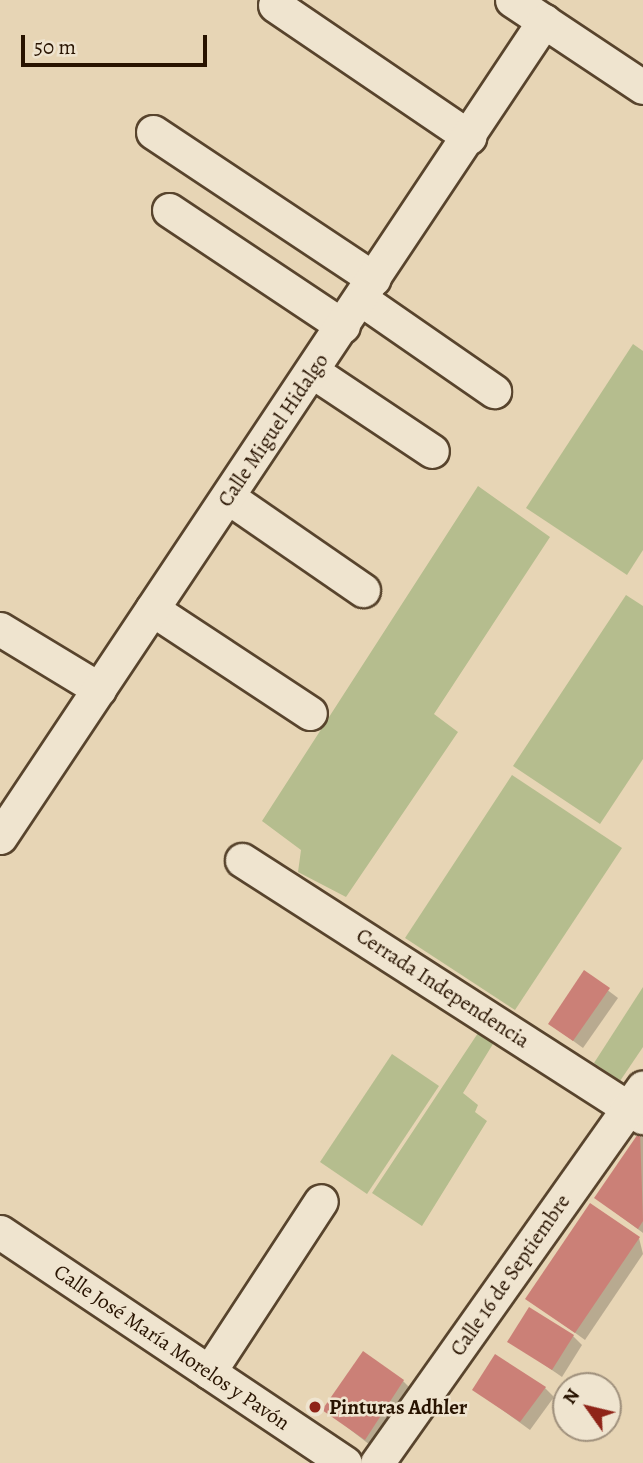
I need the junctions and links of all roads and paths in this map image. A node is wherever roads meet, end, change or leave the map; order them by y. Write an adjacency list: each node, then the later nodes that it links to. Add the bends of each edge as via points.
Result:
1 (512, 0): 3 (street)
2 (275, 5): 6 (street)
3 (544, 21): 4 (street); 6 (street, Calle Miguel Hidalgo)
4 (643, 87)
5 (153, 132): 8 (street)
6 (469, 137): 8 (street, Calle Miguel Hidalgo)
7 (169, 210): 9 (street)
8 (367, 289): 9 (street, Calle Miguel Hidalgo); 11 (street)
9 (343, 326): 10 (street, Calle Miguel Hidalgo)
10 (312, 372): 12 (street); 13 (street, Calle Miguel Hidalgo)
11 (494, 391)
12 (432, 451)
13 (228, 497): 14 (street); 15 (street, Calle Miguel Hidalgo)
14 (363, 590)
15 (152, 609): 17 (street, Calle Miguel Hidalgo); 18 (street)
16 (0, 629): 17 (street)
17 (99, 689): 19 (street, Calle Miguel Hidalgo)
18 (310, 713)
19 (0, 837)
20 (242, 860): 21 (street, Cerrada Independencia)
21 (638, 1104): 26 (street, Calle 16 de Septiembre)
22 (321, 1201): 24 (street)
23 (0, 1232): 24 (street, Calle José María Morelos y Pavón)
24 (209, 1372): 25 (street, Calle José María Morelos y Pavón)
25 (345, 1463)
26 (377, 1463)

